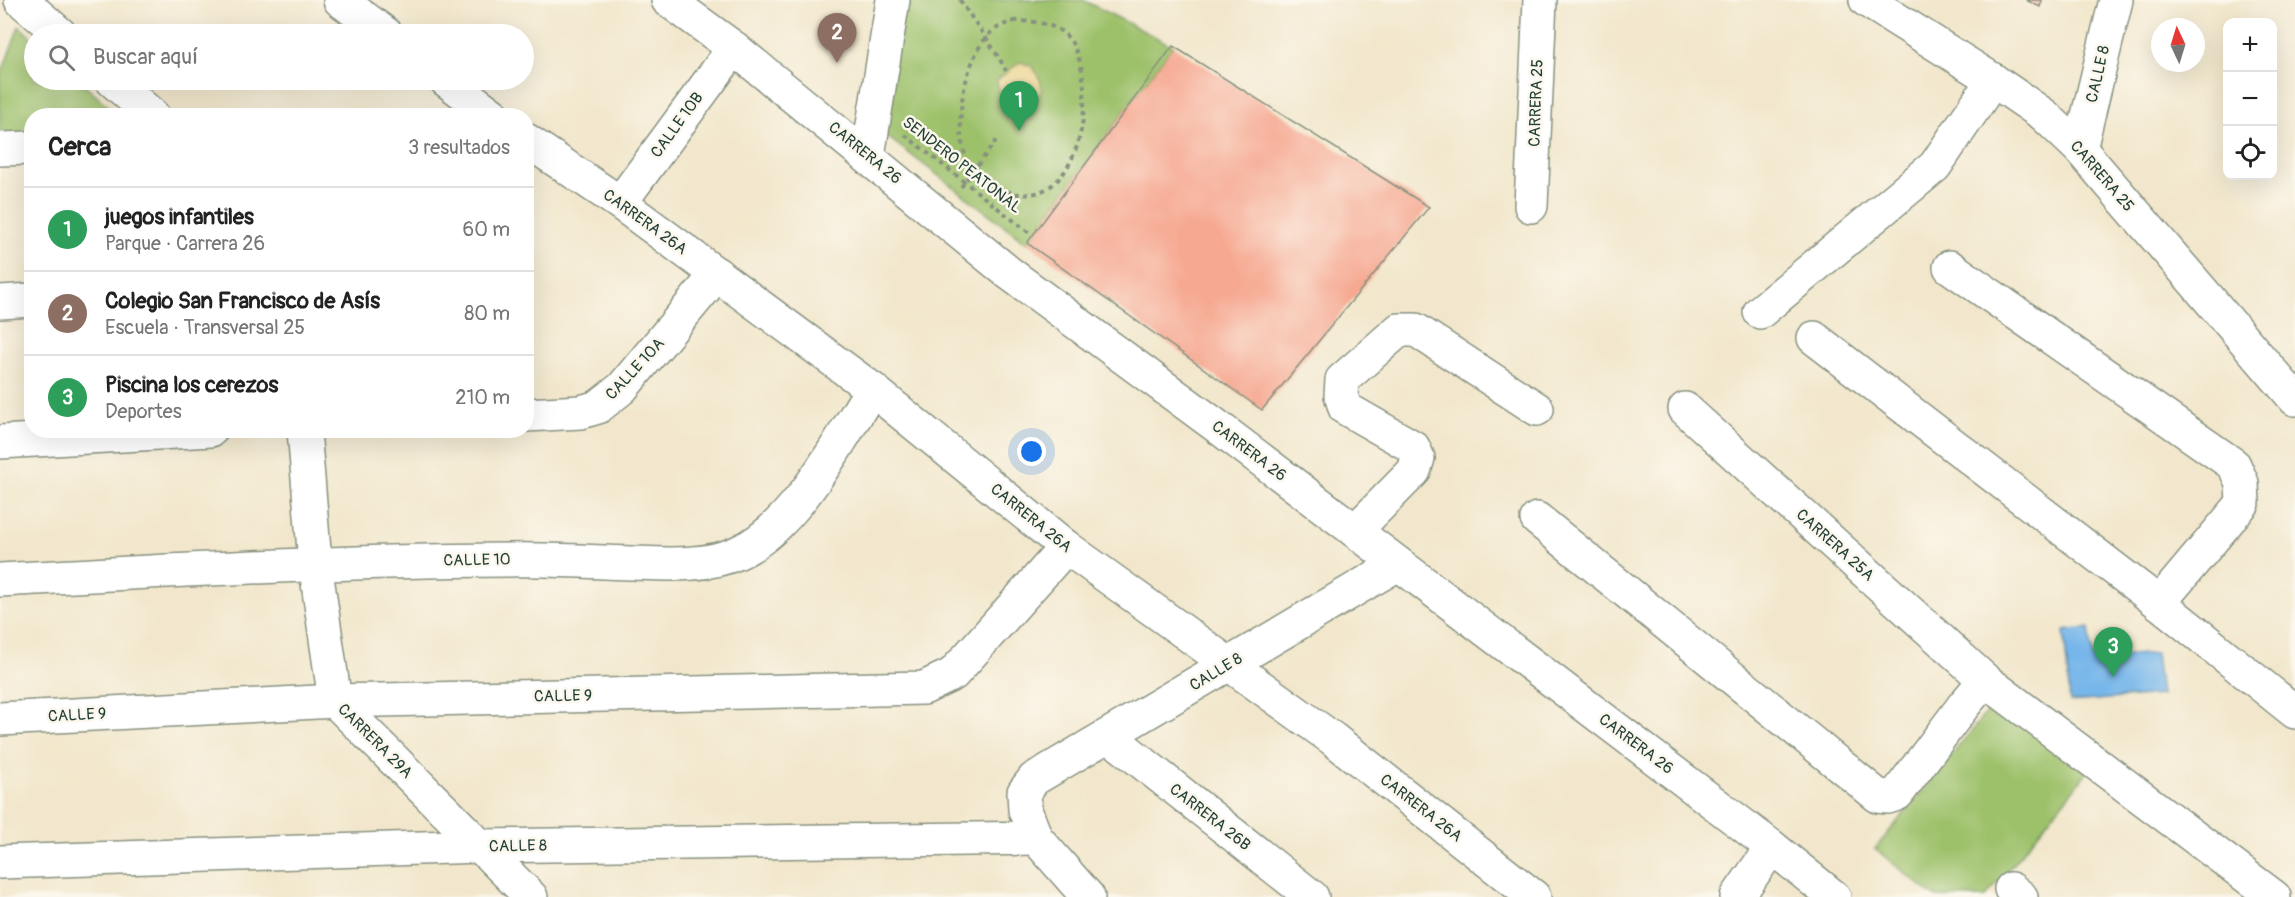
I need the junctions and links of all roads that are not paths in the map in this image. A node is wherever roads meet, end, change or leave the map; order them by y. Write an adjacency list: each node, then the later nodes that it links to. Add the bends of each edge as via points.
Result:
1 (21, 0): 8 (street)
2 (340, 0): 9 (street)
3 (668, 0): 10 (street, CARRERA 26)
4 (893, 0): 20 (street)
5 (1540, 0): 22 (street, CARRERA 25)
6 (1866, 0): 11 (street, CARRERA 25)
7 (2116, 0): 19 (street, CALLE 8)
8 (49, 24)
9 (372, 24)
10 (734, 48): 20 (street, CARRERA 26); 21 (street, CALLE 10B)
11 (1994, 80): 19 (street, CARRERA 25, via 2044,115); 27 (street, via 1935,166)
12 (123, 90): 14 (street)
13 (459, 90): 15 (street)
14 (144, 108)
15 (483, 108)
16 (534, 145): 21 (street, CARRERA 26A)
17 (24, 148): 18 (street)
18 (0, 149)
19 (2080, 149): 30 (street, CARRERA 25)
20 (868, 156): 38 (street, CARRERA 26, via 1009,273)
21 (620, 203): 24 (street, CARRERA 26A)
22 (1531, 206)
23 (1950, 267): 43 (street, via 2234,465 2242,483 2243,503)
24 (717, 274): 29 (street, CARRERA 26A); 33 (street, CALLE 10A, via 622,388 598,407)
25 (24, 300): 26 (street)
26 (0, 302)
27 (1760, 312)
28 (1814, 338): 43 (street)
29 (872, 389): 39 (street, CARRERA 26A); 40 (street, CALLE 10, via 789,513 766,536 736,554 668,564 510,560)
30 (2295, 399)
31 (1684, 409): 45 (street, CARRERA 25A)
32 (1537, 410): 38 (street, via 1416,330 1399,330 1342,380 1341,395 1345,408 1413,447 1418,458 1414,471)
33 (534, 415)
34 (70, 438): 36 (street)
35 (305, 438): 40 (street, CARRERA 29A)
36 (0, 442)
37 (1537, 519): 45 (street, via 1878,796 1897,794)
38 (1355, 531): 41 (street, CARRERA 26)
39 (1066, 547): 44 (street, CARRERA 26A); 47 (street, CALLE 9, via 953,674 924,688)
40 (315, 563): 42 (street, CALLE 10); 47 (street, CARRERA 29A)
41 (1398, 564): 44 (street, CALLE 8); 52 (street, CARRERA 26)
42 (0, 580)
43 (2159, 603): 46 (street)
44 (1231, 663): 49 (street, CALLE 8); 57 (street, CARRERA 26A)
45 (1985, 680): 60 (street, CARRERA 25A)
46 (2291, 700)
47 (335, 701): 48 (street, CALLE 9); 51 (street, CARRERA 29A)
48 (0, 719)
49 (1109, 736): 50 (street, CALLE 8, via 1034,779 1024,792 1025,810); 56 (street, CARRERA 26B)
50 (1036, 838): 51 (street, CALLE 8); 55 (street)
51 (480, 846): 53 (street, CALLE 8); 54 (street, CARRERA 29A)
52 (1772, 847): 58 (street); 59 (street, CARRERA 26)
53 (0, 862)
54 (531, 897)
55 (1088, 897)
56 (1312, 897)
57 (1534, 897)
58 (1737, 897)
59 (1834, 897)
60 (2274, 897)

